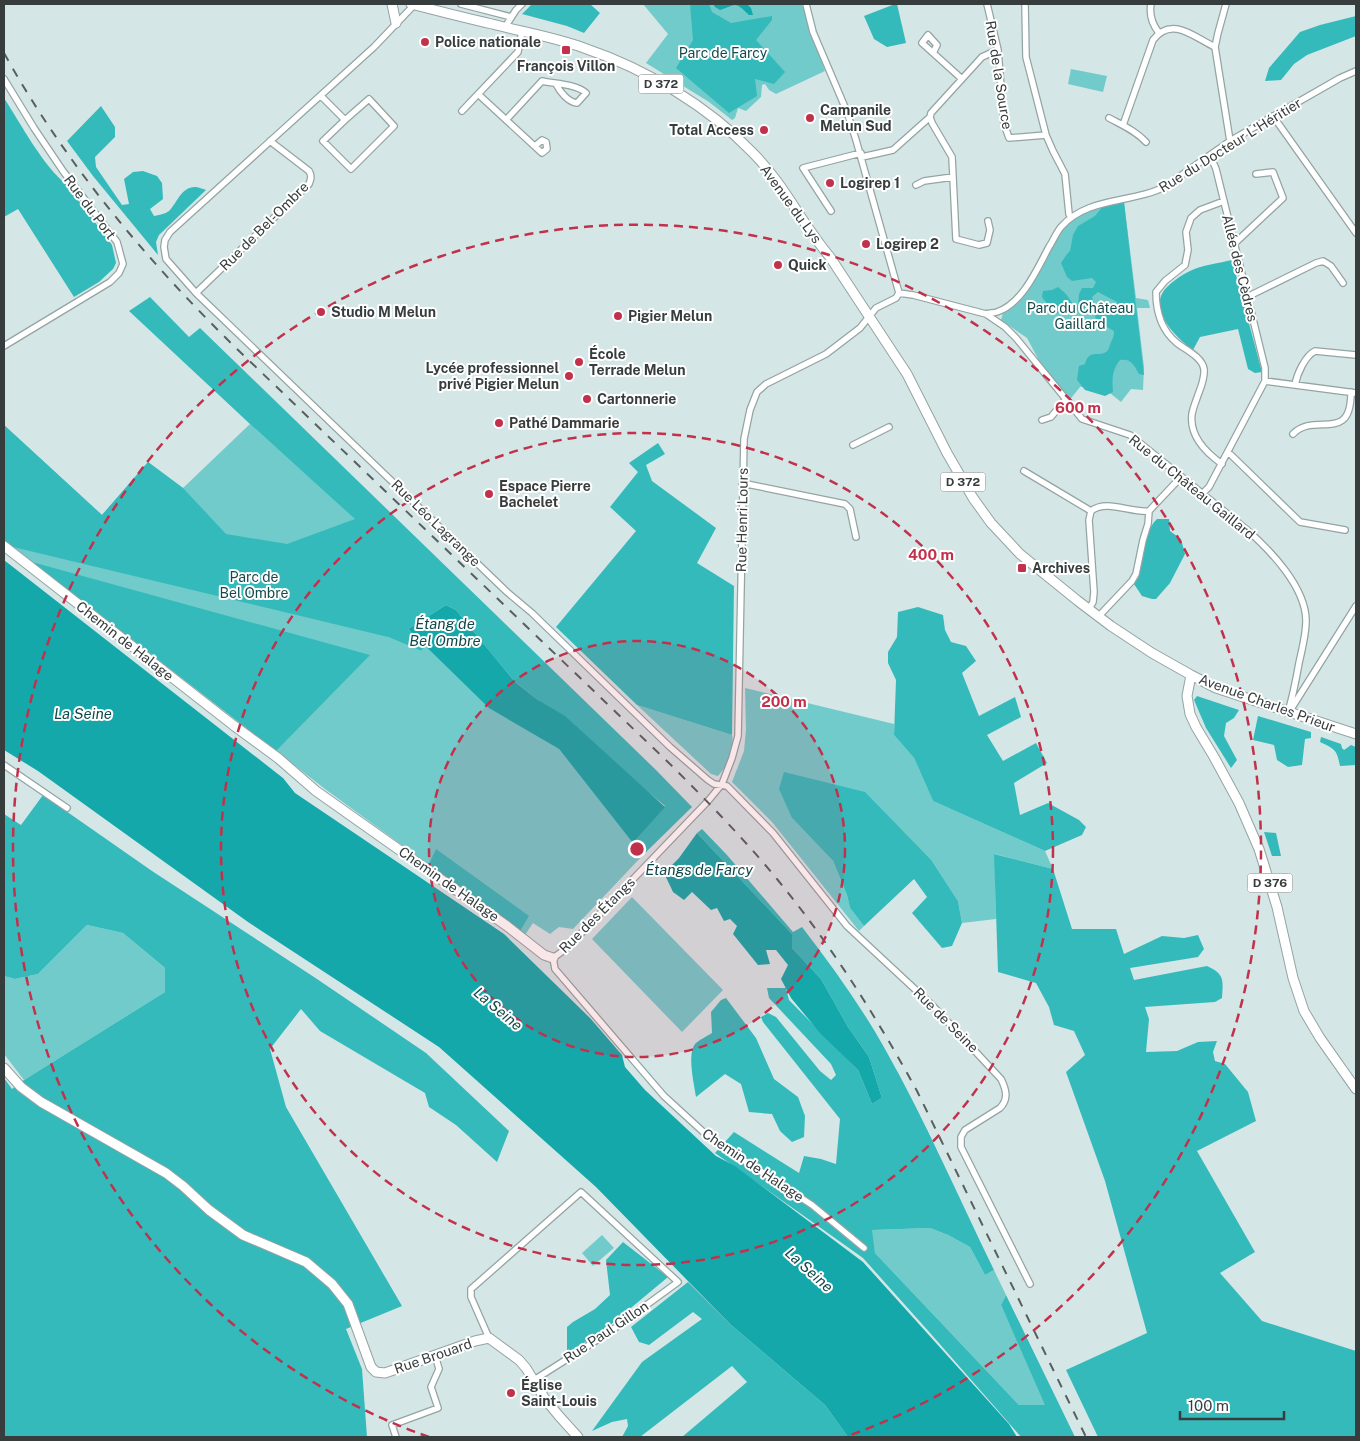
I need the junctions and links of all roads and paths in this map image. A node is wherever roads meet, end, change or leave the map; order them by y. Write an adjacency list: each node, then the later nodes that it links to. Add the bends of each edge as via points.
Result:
1 (392, 4): 11 (main road)
2 (414, 4): 11 (street); 12 (main road, D 372)
3 (462, 4): 10 (street)
4 (522, 4): 10 (street)
5 (806, 4): 36 (street, via 813,32 847,112)
6 (987, 4): 16 (street, Rue de la Source)
7 (1025, 4): 31 (street, via 1026,58)
8 (1151, 4): 14 (street, via 1153,25)
9 (1226, 4): 15 (street)
10 (511, 17): 12 (street)
11 (396, 23): 23 (street)
12 (505, 27): 13 (main road, Avenue du Lys / D 372)
13 (522, 31): 22 (street, via 518,52); 53 (main road, Avenue du Lys / D 372, via 583,48 626,65 688,100 733,134 756,155 786,192)
14 (1159, 33): 15 (street, via 1171,28 1181,29); 30 (street)
15 (1215, 47): 33 (street)
16 (998, 50): 20 (street, via 982,58); 31 (street, Rue de la Source, via 1004,124 1009,138)
17 (933, 53): 20 (street)
18 (1356, 71): 25 (street, Rue du Docteur L'Héritier)
19 (4, 79): 55 (street, Rue du Port, via 62,171 117,242 123,264 110,282)
20 (962, 79): 26 (street)
21 (556, 84): 21 (street, via 581,89 586,93 577,104 558,90); 29 (street, via 542,82)
22 (478, 94): 24 (street); 29 (street)
23 (321, 96): 28 (street); 32 (street)
24 (462, 110)
25 (1273, 116): 33 (street, Rue du Docteur L'Héritier); 45 (street)
26 (930, 117): 36 (street, via 893,150); 39 (street, via 952,157)
27 (1109, 118): 30 (street)
28 (344, 120): 28 (street, via 324,140 351,169 394,126 369,99)
29 (506, 120): 35 (street)
30 (1123, 125): 34 (street)
31 (1046, 135): 43 (street, via 1065,174)
32 (270, 141): 48 (street, Rue Léo Lagrange, via 165,240 166,259); 48 (street, Rue de Bel-Ombre, via 309,171 309,184)
33 (1230, 141): 37 (street, Rue du Docteur L'Héritier)
34 (1146, 142)
35 (535, 146)
36 (861, 155): 42 (street, via 803,168); 49 (street)
37 (1210, 155): 41 (street, Allée des Cèdres); 43 (street, Rue du Docteur L'Héritier, via 1154,192 1089,207)
38 (1256, 174): 46 (street, via 1273,172 1283,198)
39 (953, 177): 40 (street); 44 (street, via 956,239 979,245 987,243)
40 (916, 185)
41 (1224, 201): 46 (street, Allée des Cèdres); 66 (street, via 1200,210 1191,218 1186,232 1188,250 1185,265 1156,292 1161,322 1175,341 1200,361 1204,370 1203,384 1192,413 1192,426 1203,448)
42 (832, 211)
43 (1071, 218): 51 (street, via 1060,228 1028,286)
44 (988, 221)
45 (1356, 233)
46 (1234, 244): 50 (street, Allée des Cèdres)
47 (1343, 283): 50 (street, via 1331,266 1323,261)
48 (196, 293): 83 (street, Rue Léo Lagrange, via 670,747 708,780)
49 (899, 293): 52 (street); 53 (street, Rue Henri Lours)
50 (1247, 297): 57 (street, Allée des Cèdres)
51 (998, 312): 52 (street); 54 (street)
52 (986, 314): 54 (street, Rue du Château Gaillard)
53 (869, 316): 69 (street, Rue Henri Lours, via 860,328 826,354 766,384 757,392 744,439); 77 (main road, Avenue Charles Prieur / D 372, via 907,374 956,470 986,516 1020,554)
54 (996, 321): 60 (street, Rue du Château Gaillard, via 1016,338)
55 (4, 346)
56 (1356, 355): 58 (street, via 1310,353 1296,376)
57 (1265, 381): 58 (street); 65 (street)
58 (1295, 385): 59 (street)
59 (1354, 392): 63 (street, via 1346,418 1339,423 1308,425 1298,428)
60 (1065, 400): 61 (street, via 1051,417); 68 (street, Rue du Château Gaillard, via 1082,419 1130,435)
61 (1042, 420)
62 (889, 427): 64 (street)
63 (1293, 434)
64 (853, 444)
65 (1228, 452): 66 (street); 73 (street, via 1300,522)
66 (1222, 464): 70 (street)
67 (1024, 471): 72 (street)
68 (1181, 477): 70 (street, Rue du Château Gaillard); 71 (street)
69 (742, 483): 74 (street, via 845,504 850,509); 83 (street, Rue Henri Lours, via 738,736)
70 (1203, 493): 80 (street, Rue du Château Gaillard, via 1260,542 1288,575 1302,600 1305,634)
71 (1149, 511): 72 (street, via 1100,507); 78 (street, via 1136,574)
72 (1091, 512): 77 (street, via 1094,592)
73 (1345, 530)
74 (856, 537)
75 (4, 546): 85 (main road, Chemin de Halage, via 278,758 322,796 544,955)
76 (1356, 606): 80 (street)
77 (1089, 610): 78 (main road, Avenue Charles Prieur / D 372)
78 (1098, 616): 79 (main road, Avenue Charles Prieur / D 372)
79 (1191, 675): 80 (main road, Avenue Charles Prieur / D 372, via 1216,688); 87 (main road, D 376, via 1187,696 1190,714 1239,803 1259,849 1304,1011)
80 (1288, 712): 81 (main road, Avenue Charles Prieur / D 372)
81 (1356, 734)
82 (4, 766): 84 (street)
83 (722, 784): 85 (street, Rue des Étangs, via 567,948); 89 (street, Rue de Seine, via 773,833 847,926 933,1006 1001,1079 1006,1093 1004,1103 965,1130 961,1147)
84 (66, 808)
85 (553, 958): 88 (street, Chemin de Halage, via 555,969 664,1096 711,1139 812,1205)
86 (4, 1068): 91 (main road, Rue Brouard, via 41,1102 166,1173 243,1236 306,1262 332,1284 348,1304 371,1367 376,1372 384,1373)
87 (1356, 1089)
88 (864, 1248)
89 (1030, 1284)
90 (489, 1338): 91 (main road, Rue Brouard); 92 (main road, Rue Brouard, via 519,1360); 92 (street, Rue Paul Gillon, via 470,1297 471,1289 581,1192 678,1282 608,1333)
91 (436, 1355): 93 (street, via 439,1369 431,1386 438,1408 392,1425)
92 (534, 1380): 94 (main road, Rue Brouard, via 558,1416)
93 (396, 1437)
94 (578, 1437)

